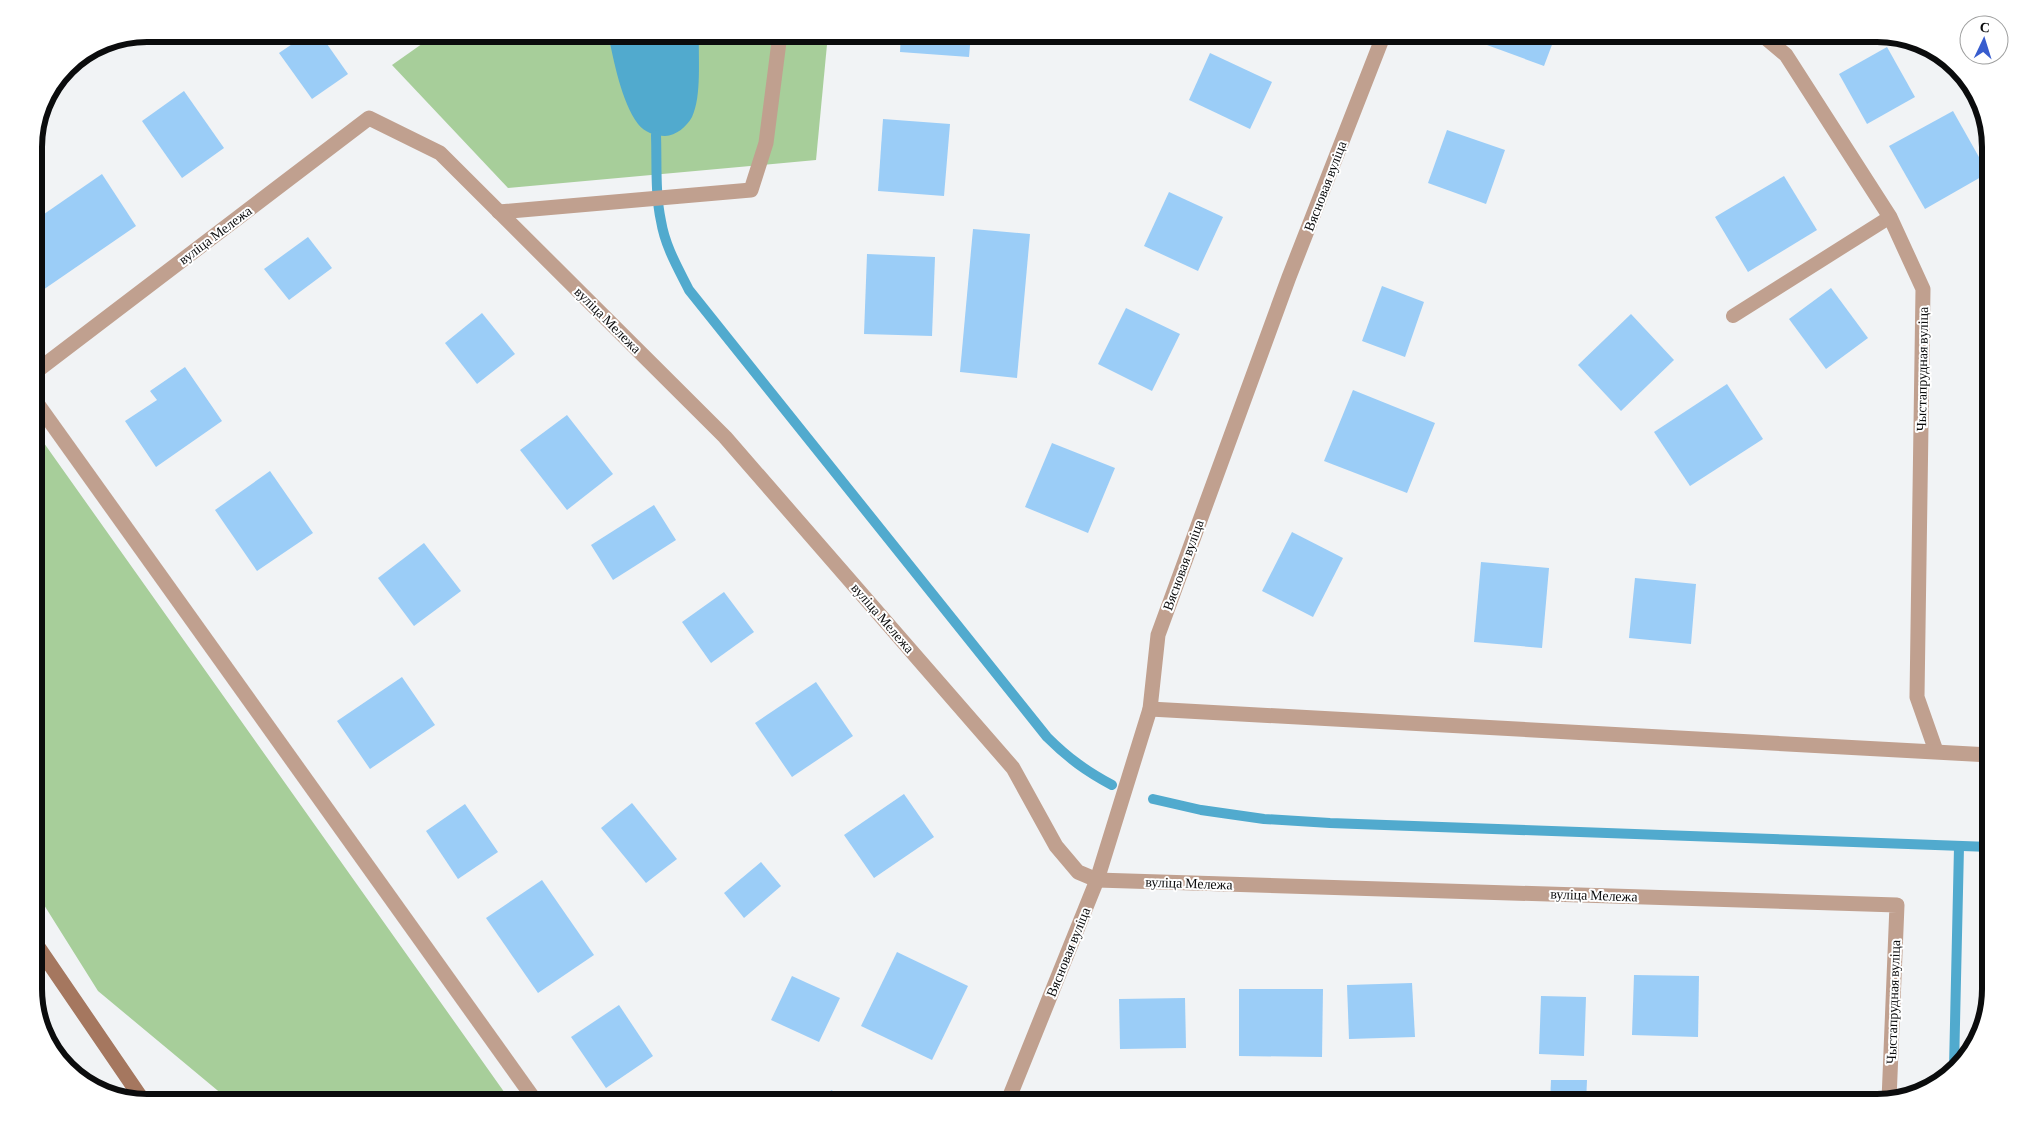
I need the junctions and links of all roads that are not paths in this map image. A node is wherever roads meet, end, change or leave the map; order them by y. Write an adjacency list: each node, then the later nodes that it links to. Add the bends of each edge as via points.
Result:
1 (1381, 42): 9 (street, Вясновая вуліца, via 1158,635)
2 (1771, 42): 5 (street, Чыстапрудная вуліца, via 1786,55)
3 (779, 43): 4 (street, via 766,143 752,190)
4 (499, 212): 7 (street, вуліца Мележа, via 440,153 369,118); 12 (street, вуліца Мележа, via 725,437 1014,768 1056,846 1078,872)
5 (1890, 217): 6 (lane); 10 (street, Чыстапрудная вуліца, via 1923,289 1917,697)
6 (1733, 316)
7 (43, 366)
8 (43, 411): 16 (street)
9 (1150, 709): 10 (street); 12 (street, Вясновая вуліца)
10 (1936, 751): 11 (street)
11 (1982, 754)
12 (1097, 880): 13 (street, вуліца Мележа); 17 (street, Вясновая вуліца)
13 (1897, 905): 18 (street, Чыстапрудная вуліца)
14 (43, 954): 15 (street)
15 (139, 1094)
16 (531, 1094)
17 (1011, 1094)
18 (1888, 1094)

